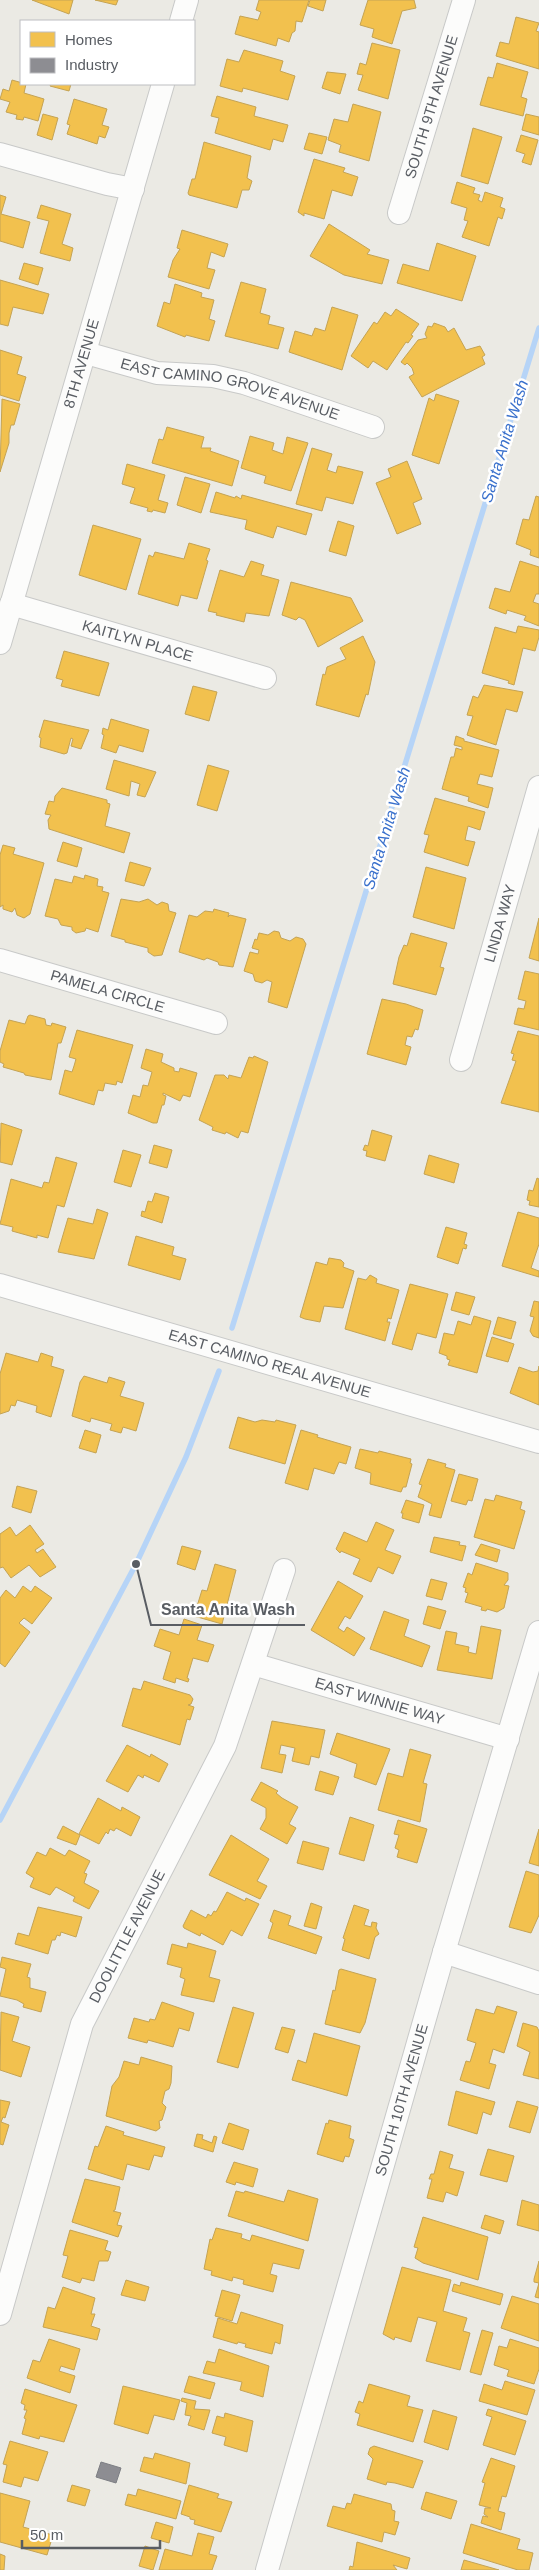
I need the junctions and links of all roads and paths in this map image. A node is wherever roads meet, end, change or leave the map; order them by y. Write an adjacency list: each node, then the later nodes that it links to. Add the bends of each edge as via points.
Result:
1 (187, 0): 3 (street)
2 (464, 0): 7 (street, SOUTH 9TH AVENUE)
3 (181, 20)
4 (163, 85): 6 (street, 8TH AVENUE)
5 (0, 154): 6 (street)
6 (133, 189): 8 (street, 8TH AVENUE)
7 (399, 213)
8 (86, 353): 9 (street, EAST CAMINO GROVE AVENUE, via 157,373 213,376 244,383); 10 (street, 8TH AVENUE)
9 (373, 427)
10 (11, 604): 11 (street, 8TH AVENUE); 12 (street, KAITLYN PLACE)
11 (0, 643)
12 (265, 678)
13 (539, 787): 16 (street, LINDA WAY)
14 (0, 960): 15 (street, PAMELA CIRCLE)
15 (216, 1023)
16 (461, 1060)
17 (0, 1285): 18 (street, EAST CAMINO REAL AVENUE)
18 (539, 1442)
19 (284, 1570): 21 (street, DOOLITTLE AVENUE)
20 (539, 1632): 22 (street, SOUTH 10TH AVENUE)
21 (253, 1664): 22 (street, EAST WINNIE WAY); 25 (street, DOOLITTLE AVENUE, via 225,1746 82,2024)
22 (508, 1739): 23 (street, SOUTH 10TH AVENUE)
23 (444, 1952): 24 (street); 26 (street, SOUTH 10TH AVENUE)
24 (539, 1983)
25 (0, 2314)
26 (267, 2570)

